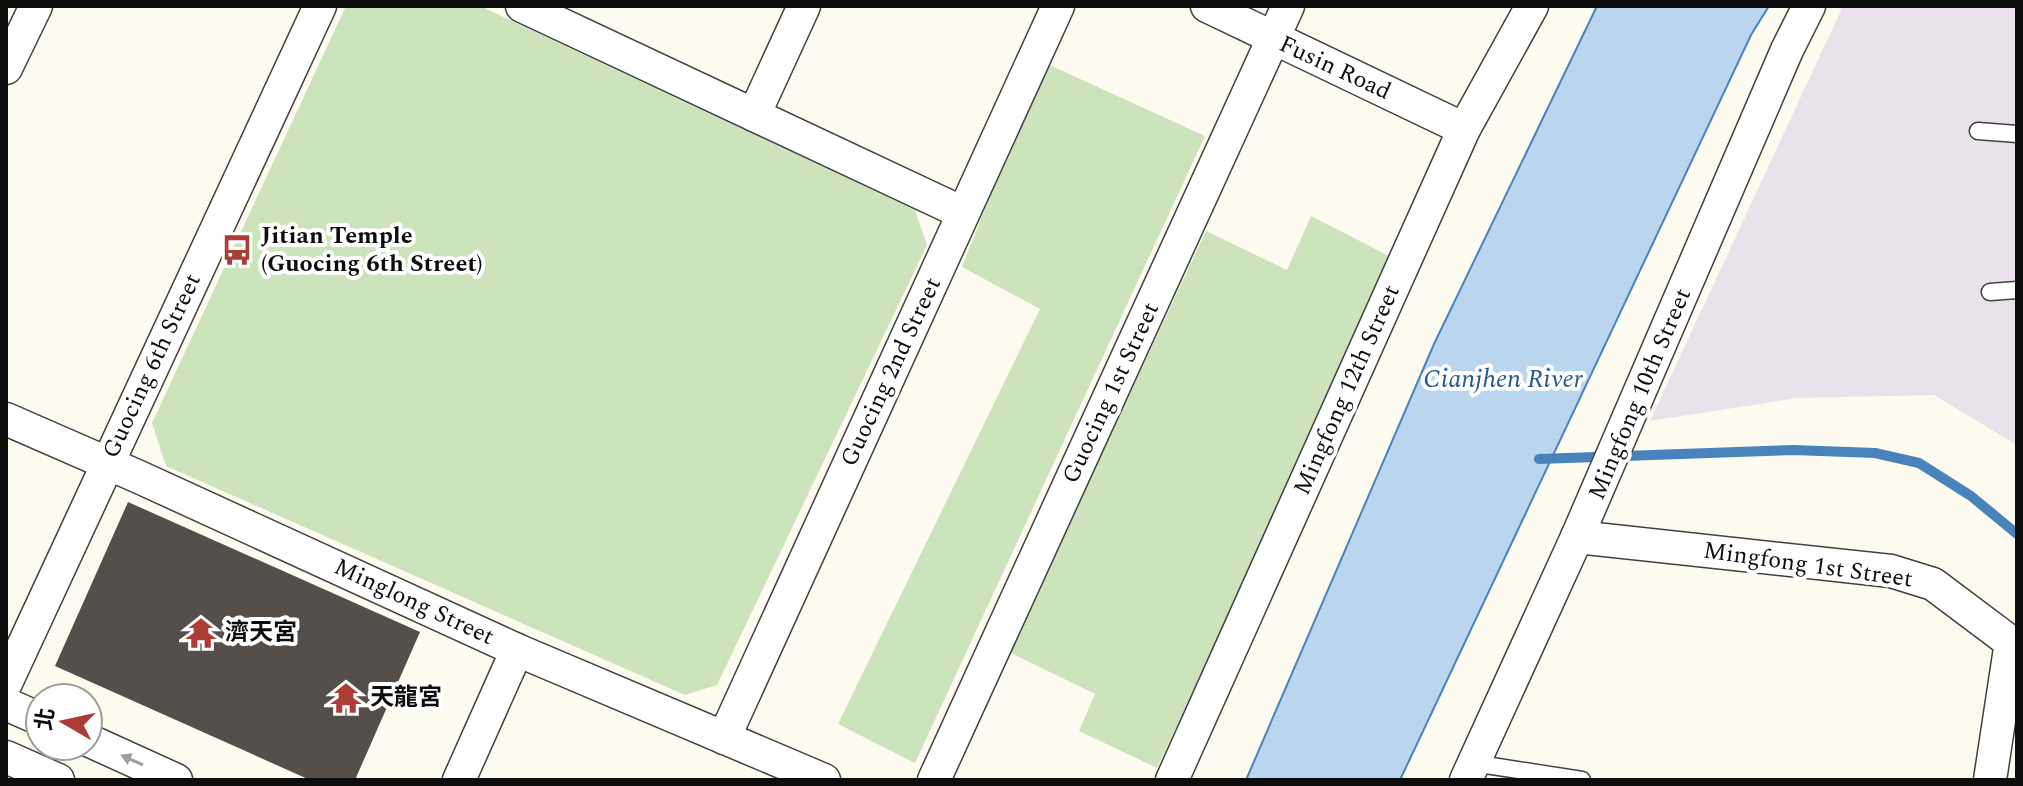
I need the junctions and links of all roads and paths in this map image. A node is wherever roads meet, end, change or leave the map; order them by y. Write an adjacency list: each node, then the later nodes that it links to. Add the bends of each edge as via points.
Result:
1 (36, 6): 12 (street)
2 (320, 6): 21 (street, Guocing 6th Street)
3 (522, 6): 10 (street)
4 (804, 6): 13 (street)
5 (1058, 6): 17 (street, Guocing 2nd Street)
6 (1207, 6): 11 (street, Fusin Road)
7 (1288, 6): 11 (street, Guocing 1st Street)
8 (1532, 6): 14 (street, Mingfong 12th Street)
9 (1809, 6): 22 (street, Mingfong 10th Street)
10 (558, 13): 13 (street)
11 (1274, 39): 14 (street, Fusin Road); 34 (street, Guocing 1st Street)
12 (6, 68)
13 (754, 115): 17 (street)
14 (1464, 129): 35 (street, Mingfong 12th Street)
15 (1978, 131): 16 (lane)
16 (2017, 134)
17 (963, 213): 26 (street, Guocing 2nd Street)
18 (2017, 290): 19 (lane)
19 (1990, 292)
20 (6, 419): 21 (street, Minglong Street)
21 (107, 463): 24 (street, Minglong Street); 25 (street, Guocing 6th Street)
22 (1577, 537): 23 (street, Mingfong 1st Street, via 1891,571 1933,584); 29 (street, Mingfong 10th Street)
23 (2014, 645): 37 (street)
24 (517, 650): 26 (street, Minglong Street); 32 (street)
25 (6, 683)
26 (724, 738): 33 (street, Minglong Street)
27 (104, 747): 31 (street, one-way to 27)
28 (6, 757): 30 (street)
29 (1470, 772): 36 (lane)
30 (58, 780)
31 (176, 780)
32 (459, 780)
33 (824, 780)
34 (934, 780)
35 (1172, 780)
36 (1582, 780)
37 (1990, 780)

